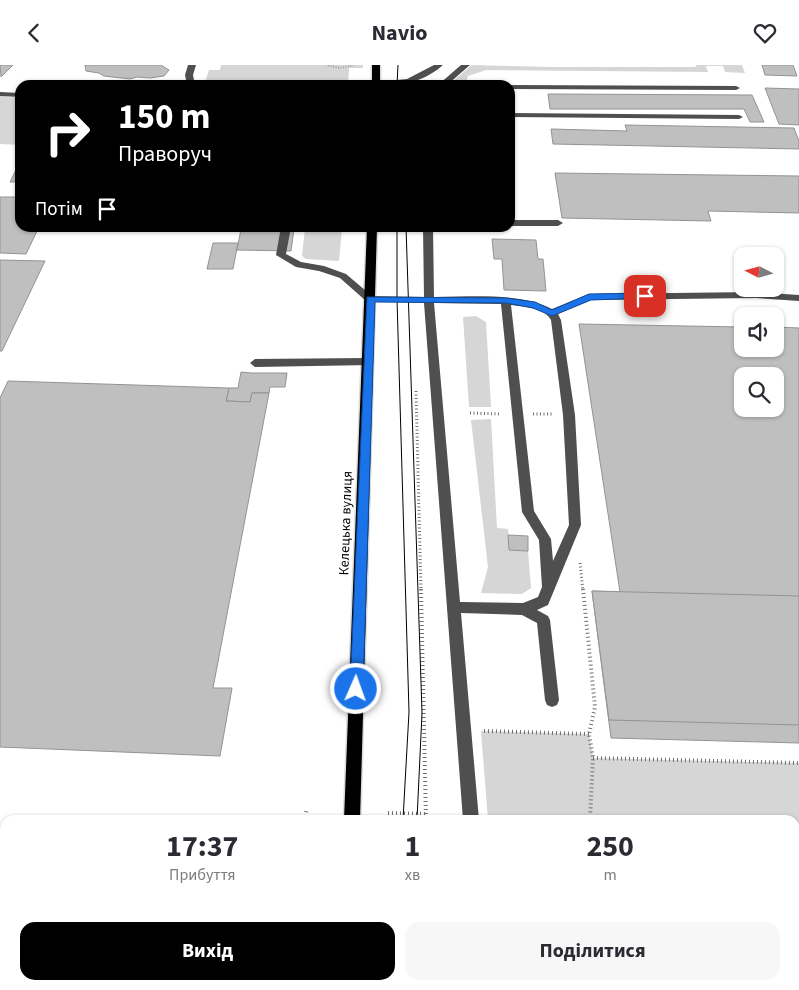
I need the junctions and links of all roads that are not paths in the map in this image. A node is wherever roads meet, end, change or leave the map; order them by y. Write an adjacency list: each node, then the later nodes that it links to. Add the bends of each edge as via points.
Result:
1 (192, 65): 5 (street)
2 (376, 65): 6 (main road)
3 (439, 65): 7 (street)
4 (466, 65): 8 (street)
5 (190, 80)
6 (376, 80)
7 (414, 80)
8 (448, 80)
9 (515, 87): 10 (street)
10 (736, 88)
11 (0, 94): 12 (street)
12 (15, 95)
13 (515, 115): 14 (street)
14 (739, 117)
15 (515, 223): 16 (street)
16 (558, 223)
17 (285, 232): 21 (street, via 281,255 298,265 321,268 343,276)
18 (372, 232): 21 (main road, Келецька вулиця)
19 (428, 232): 22 (street)
20 (799, 298): 24 (street, via 756,295 589,297)
21 (370, 299): 22 (street); 26 (main road, Келецька вулиця)
22 (429, 299): 23 (street); 28 (street)
23 (506, 301): 24 (street, via 535,305); 27 (street, via 528,512 545,539)
24 (552, 313): 27 (street, via 556,320 569,415 576,525)
25 (255, 363): 26 (street)
26 (368, 363): 31 (main road, Келецька вулиця)
27 (549, 587): 29 (street, via 543,601)
28 (454, 607): 29 (street); 32 (street)
29 (524, 609): 30 (street, via 543,621)
30 (552, 699)
31 (352, 815)
32 (471, 815)

